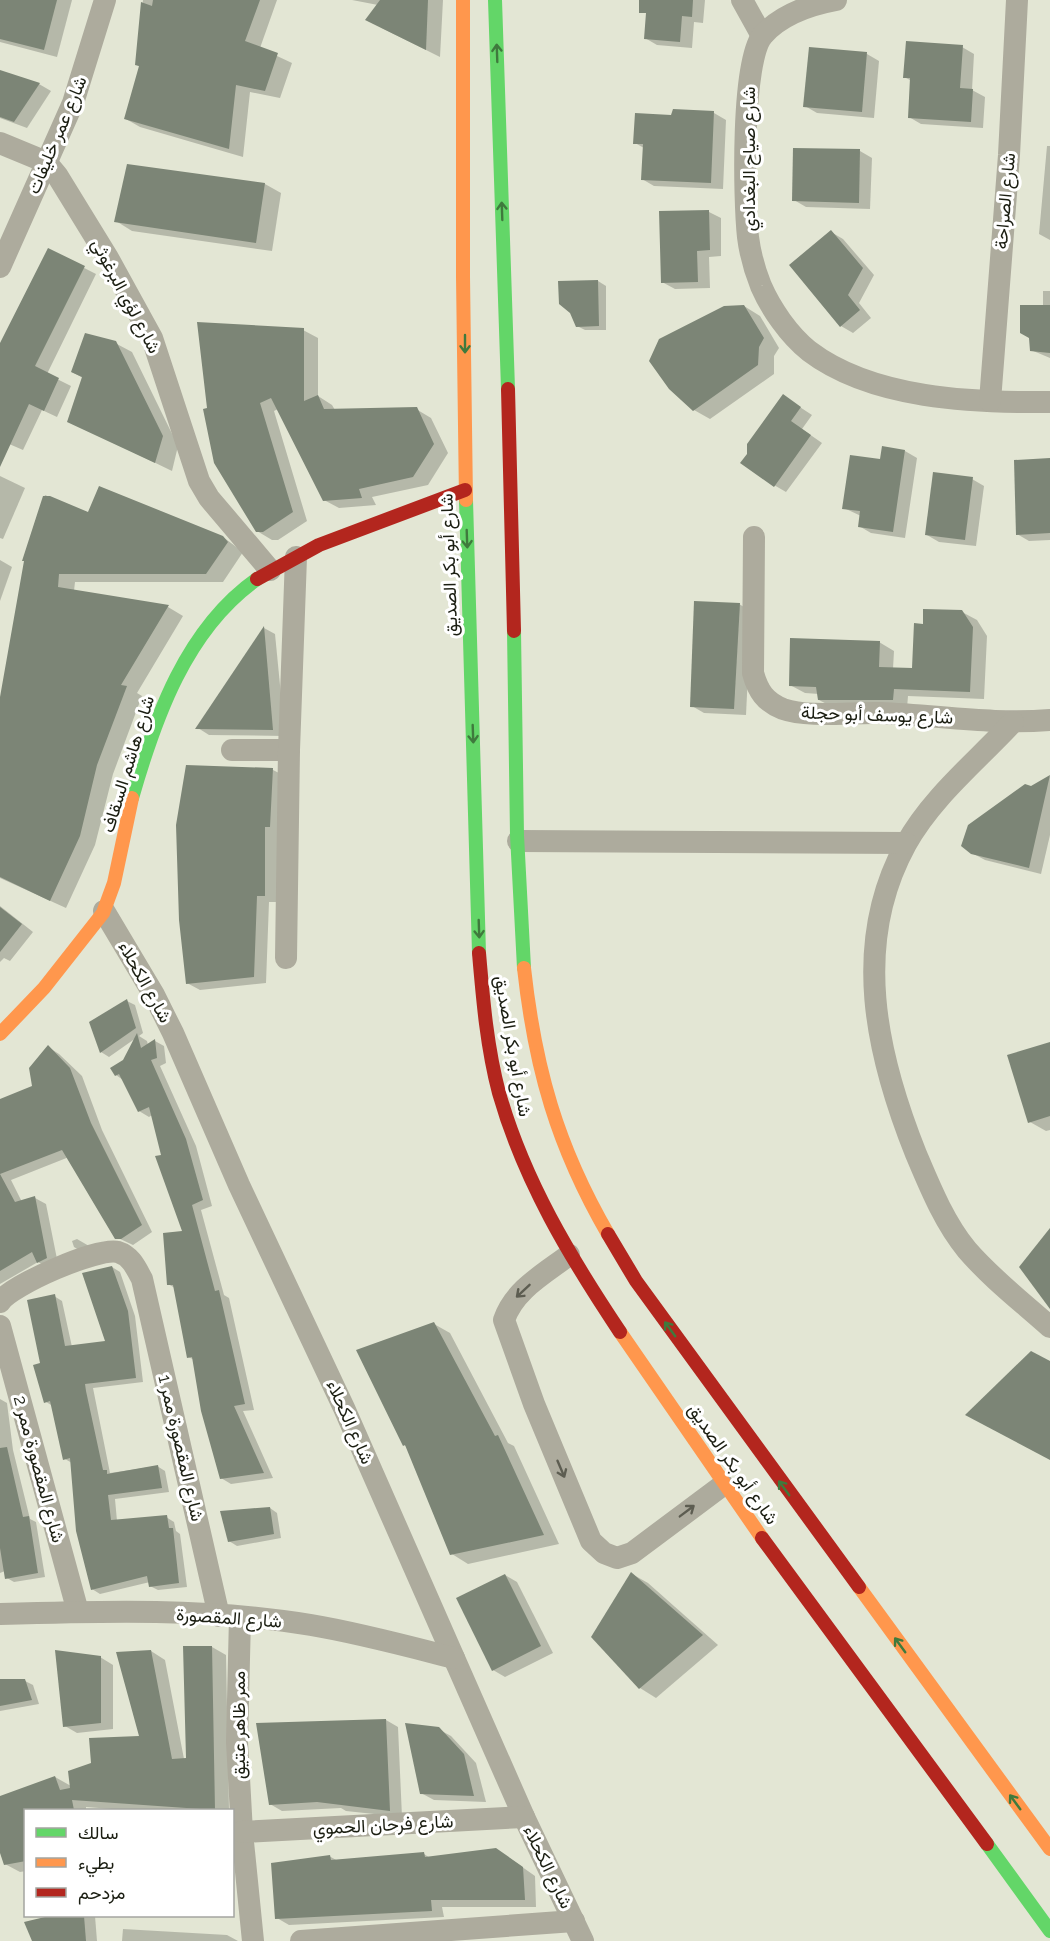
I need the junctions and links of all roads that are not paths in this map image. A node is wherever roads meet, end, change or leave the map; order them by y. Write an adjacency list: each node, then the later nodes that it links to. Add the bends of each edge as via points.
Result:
1 (105, 0): 9 (street, شارع عمر خليفات, via 73,103)
2 (463, 0): 14 (main road, شارع أبو بكر الصديق)
3 (495, 0): 13 (main road, شارع أبو بكر الصديق, one-way to 3)
4 (742, 0): 7 (street)
5 (836, 0): 7 (street, via 785,17)
6 (1017, 0): 15 (street, شارع الصراحة)
7 (762, 36): 15 (street, شارع صياح البغدادي, via 754,53 748,91 748,238 754,264 772,304 807,350 837,371 909,392)
8 (0, 143): 9 (street)
9 (46, 162): 10 (street, شارع عمر خليفات); 20 (street, شارع لؤي البرغوثي, via 108,258 152,338 195,470 208,498)
10 (0, 267)
11 (490, 298): 13 (main road)
12 (474, 301): 14 (main road)
13 (507, 312): 25 (main road, شارع أبو بكر الصديق)
14 (465, 313): 17 (main road, شارع أبو بكر الصديق, one-way to 17)
15 (990, 401): 16 (street, شارع صياح البغدادي)
16 (1050, 402)
17 (465, 490): 19 (main road, شارع هاشم السقاف); 30 (main road, شارع أبو بكر الصديق, one-way to 30, via 480,961 488,1032 511,1134)
18 (754, 537): 22 (street, شارع يوسف أبو حجلة, via 753,673 758,691 765,699 794,712)
19 (296, 557): 20 (main road, شارع هاشم السقاف); 24 (street)
20 (270, 570): 27 (main road, شارع هاشم السقاف, via 241,590 211,623 171,688 133,797)
21 (1050, 720): 22 (street, شارع يوسف أبو حجلة)
22 (1014, 722): 26 (street, via 941,796)
23 (232, 750): 24 (street)
24 (289, 750): 28 (street)
25 (518, 841): 26 (street); 41 (main road, شارع أبو بكر الصديق, one-way to 25, via 751,1442 636,1281 592,1208 562,1148 534,1046)
26 (906, 843): 33 (street, via 883,900 874,954 874,1002 904,1124 944,1215 967,1250)
27 (104, 911): 29 (main road, شارع هاشم السقاف, via 52,981); 38 (street, شارع الكحلاء, via 173,1033)
28 (286, 957)
29 (0, 1034)
30 (569, 1255): 34 (main road, شارع أبو بكر الصديق); 34 (street, one-way to 34, via 520,1292 507,1308 504,1320 591,1541 617,1558 632,1553)
31 (0, 1302): 37 (street, شارع المقصورة ممر 1, via 23,1283 107,1251 133,1262 142,1280)
32 (0, 1326): 35 (street, شارع المقصورة ممر 2)
33 (1050, 1327)
34 (723, 1485): 43 (main road, شارع أبو بكر الصديق)
35 (78, 1612): 36 (street, شارع المقصورة); 37 (street, شارع المقصورة)
36 (0, 1614)
37 (229, 1616): 38 (street, شارع المقصورة, via 311,1625); 40 (street, ممر ظاهر عتيق)
38 (454, 1658): 39 (street, شارع الكحلاء)
39 (524, 1817): 40 (street, شارع فرحان الحموي); 42 (street, شارع الكحلاء)
40 (242, 1832): 44 (street, ممر ظاهر عتيق)
41 (1050, 1849)
42 (573, 1921): 45 (street); 46 (street, شارع الكحلاء)
43 (1050, 1931)
44 (253, 1941)
45 (302, 1941)
46 (583, 1941)

